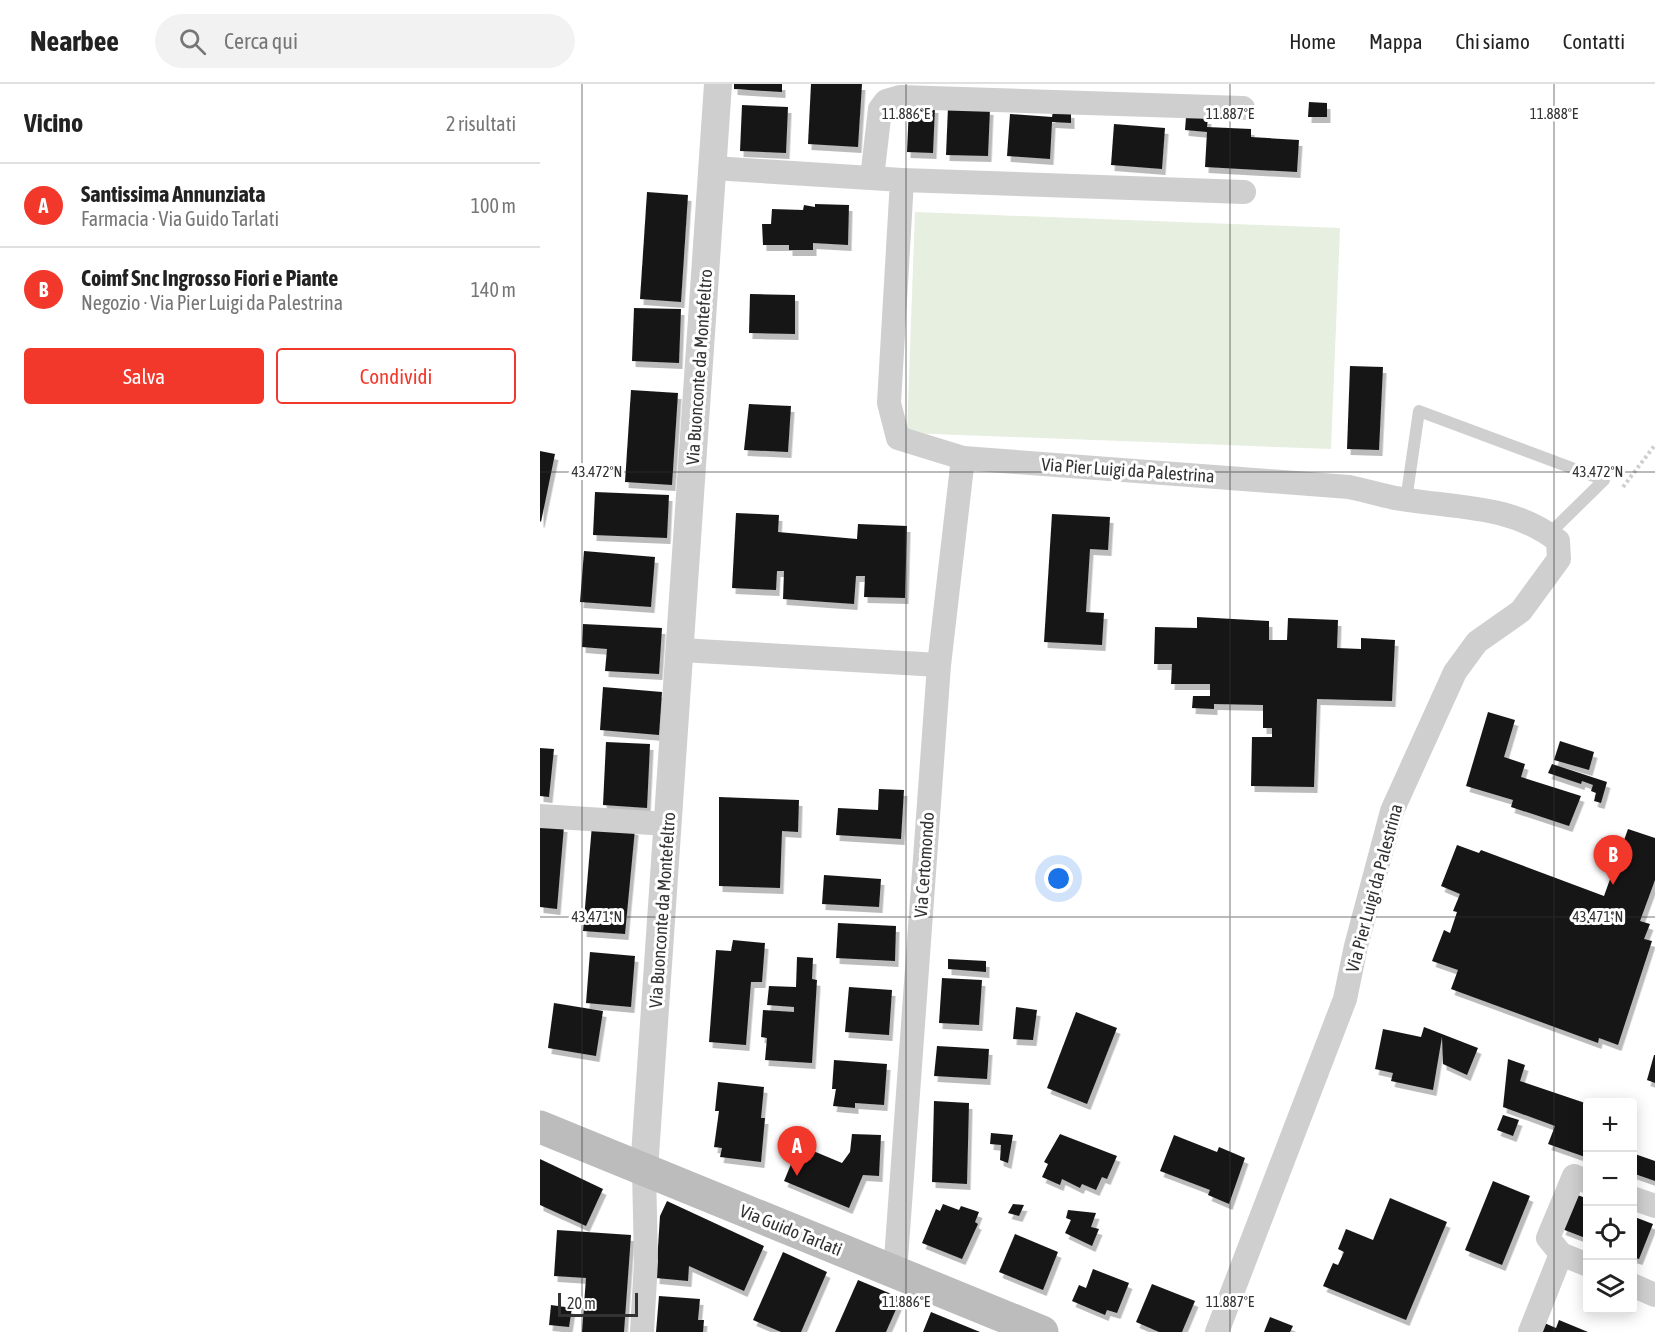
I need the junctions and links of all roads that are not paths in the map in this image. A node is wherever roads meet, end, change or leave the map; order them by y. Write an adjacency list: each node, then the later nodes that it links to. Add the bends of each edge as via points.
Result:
1 (718, 84): 3 (street, Via Buonconte da Montefeltro)
2 (1243, 108): 4 (street, via 900,97 886,101 880,109)
3 (713, 168): 4 (street); 10 (street, Via Buonconte da Montefeltro)
4 (872, 178): 5 (street)
5 (902, 180): 6 (street); 7 (street, Via Pier Luigi da Palestrina, via 889,403 898,438)
6 (1244, 192)
7 (963, 458): 8 (street, Via Pier Luigi da Palestrina, via 1349,487); 11 (street, Via Certomondo)
8 (1406, 500): 9 (street, Via Pier Luigi da Palestrina, via 1480,508 1536,524); 9 (lane, via 1419,411 1604,480)
9 (1549, 534): 26 (street, Via Pier Luigi da Palestrina, via 1558,541 1559,560 1521,611 1477,642 1455,672 1392,811 1345,999)
10 (681, 650): 11 (street); 13 (street, Via Buonconte da Montefeltro)
11 (939, 665): 21 (street, Via Certomondo)
12 (540, 816): 13 (street)
13 (668, 824): 15 (street, Via Buonconte da Montefeltro)
14 (540, 1127): 15 (main road, Via Guido Tarlati)
15 (644, 1170): 21 (main road, Via Guido Tarlati); 24 (street, via 646,1261)
16 (1581, 1179): 19 (street, via 1548,1238)
17 (1637, 1200): 18 (street)
18 (1655, 1206)
19 (1561, 1254): 20 (street); 27 (street)
20 (1583, 1263)
21 (895, 1273): 25 (main road, Via Guido Tarlati)
22 (1637, 1287): 23 (street)
23 (1655, 1295)
24 (642, 1332)
25 (1042, 1332)
26 (1217, 1332)
27 (1530, 1332)

